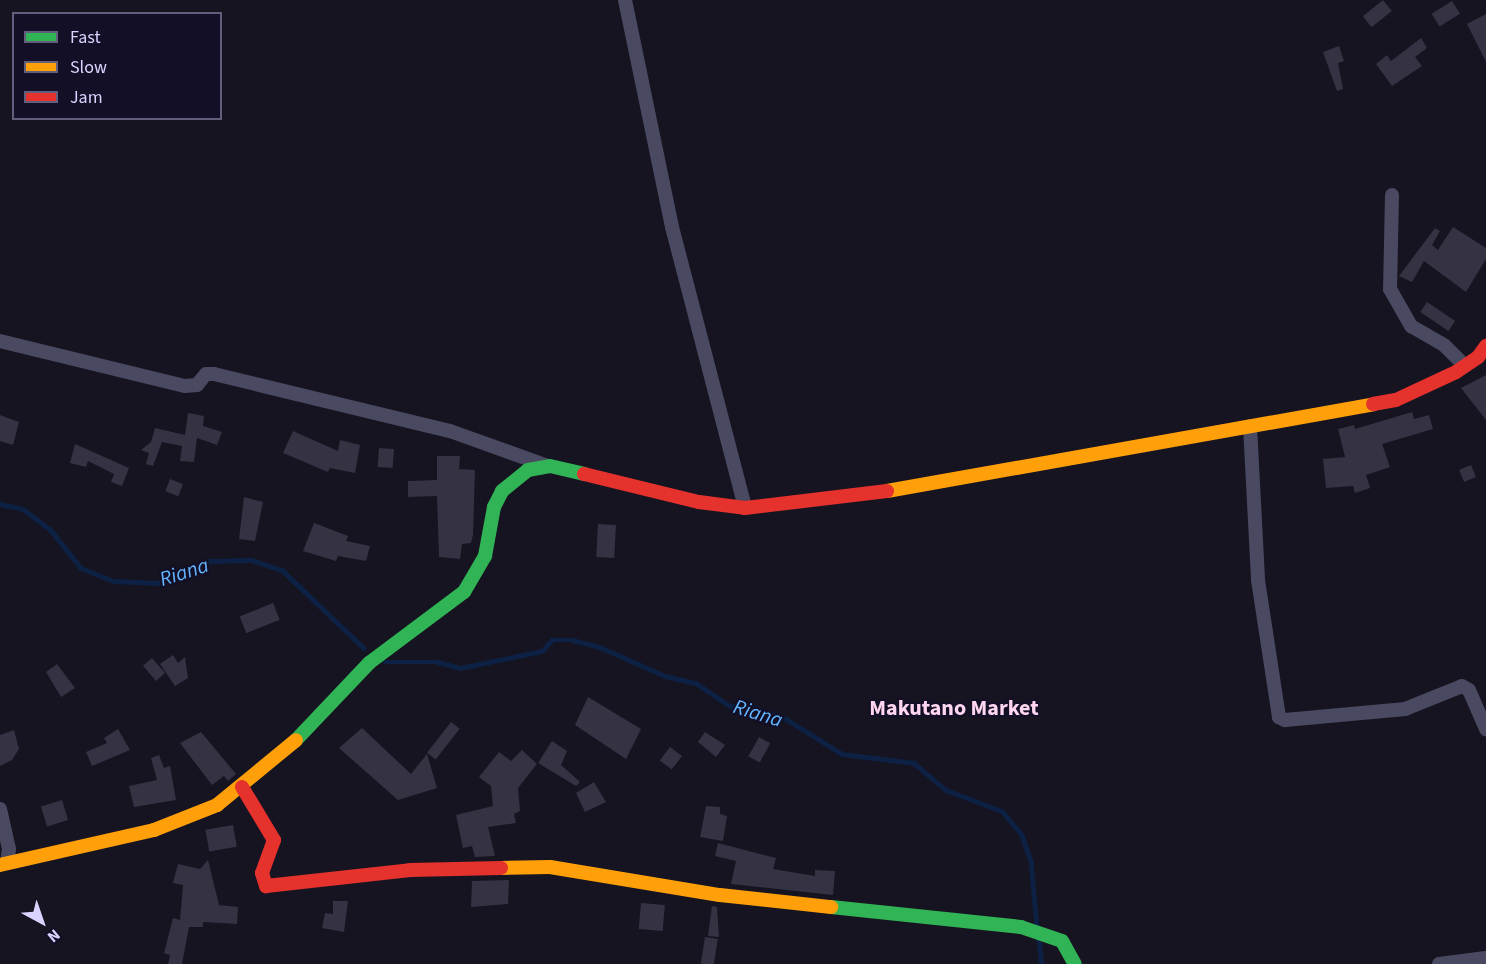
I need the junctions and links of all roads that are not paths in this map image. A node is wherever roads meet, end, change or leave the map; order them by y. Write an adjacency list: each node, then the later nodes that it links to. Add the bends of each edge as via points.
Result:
1 (625, 0): 8 (street, via 672,227)
2 (1392, 195): 5 (street, via 1390,289 1411,326 1445,346)
3 (0, 341): 7 (street, via 185,386 197,385 206,374 214,374 450,431)
4 (1486, 346): 5 (street)
5 (1465, 366): 6 (street, via 1396,400)
6 (1250, 426): 8 (street, via 903,489); 9 (street, via 1258,580 1279,717 1285,720 1405,709 1462,686 1469,690)
7 (550, 466): 8 (street, via 699,502); 10 (street, via 528,470 502,491 494,507 484,556 464,592 369,663 319,720)
8 (745, 508)
9 (1486, 729)
10 (242, 787): 12 (street, via 217,805 154,830); 14 (street, via 274,840 262,873 266,886 410,870 550,867 720,895 1021,927 1062,941)
11 (0, 809): 12 (street, via 9,849)
12 (4, 864)
13 (1486, 958): 15 (street)
14 (1075, 964)
15 (1439, 964)

